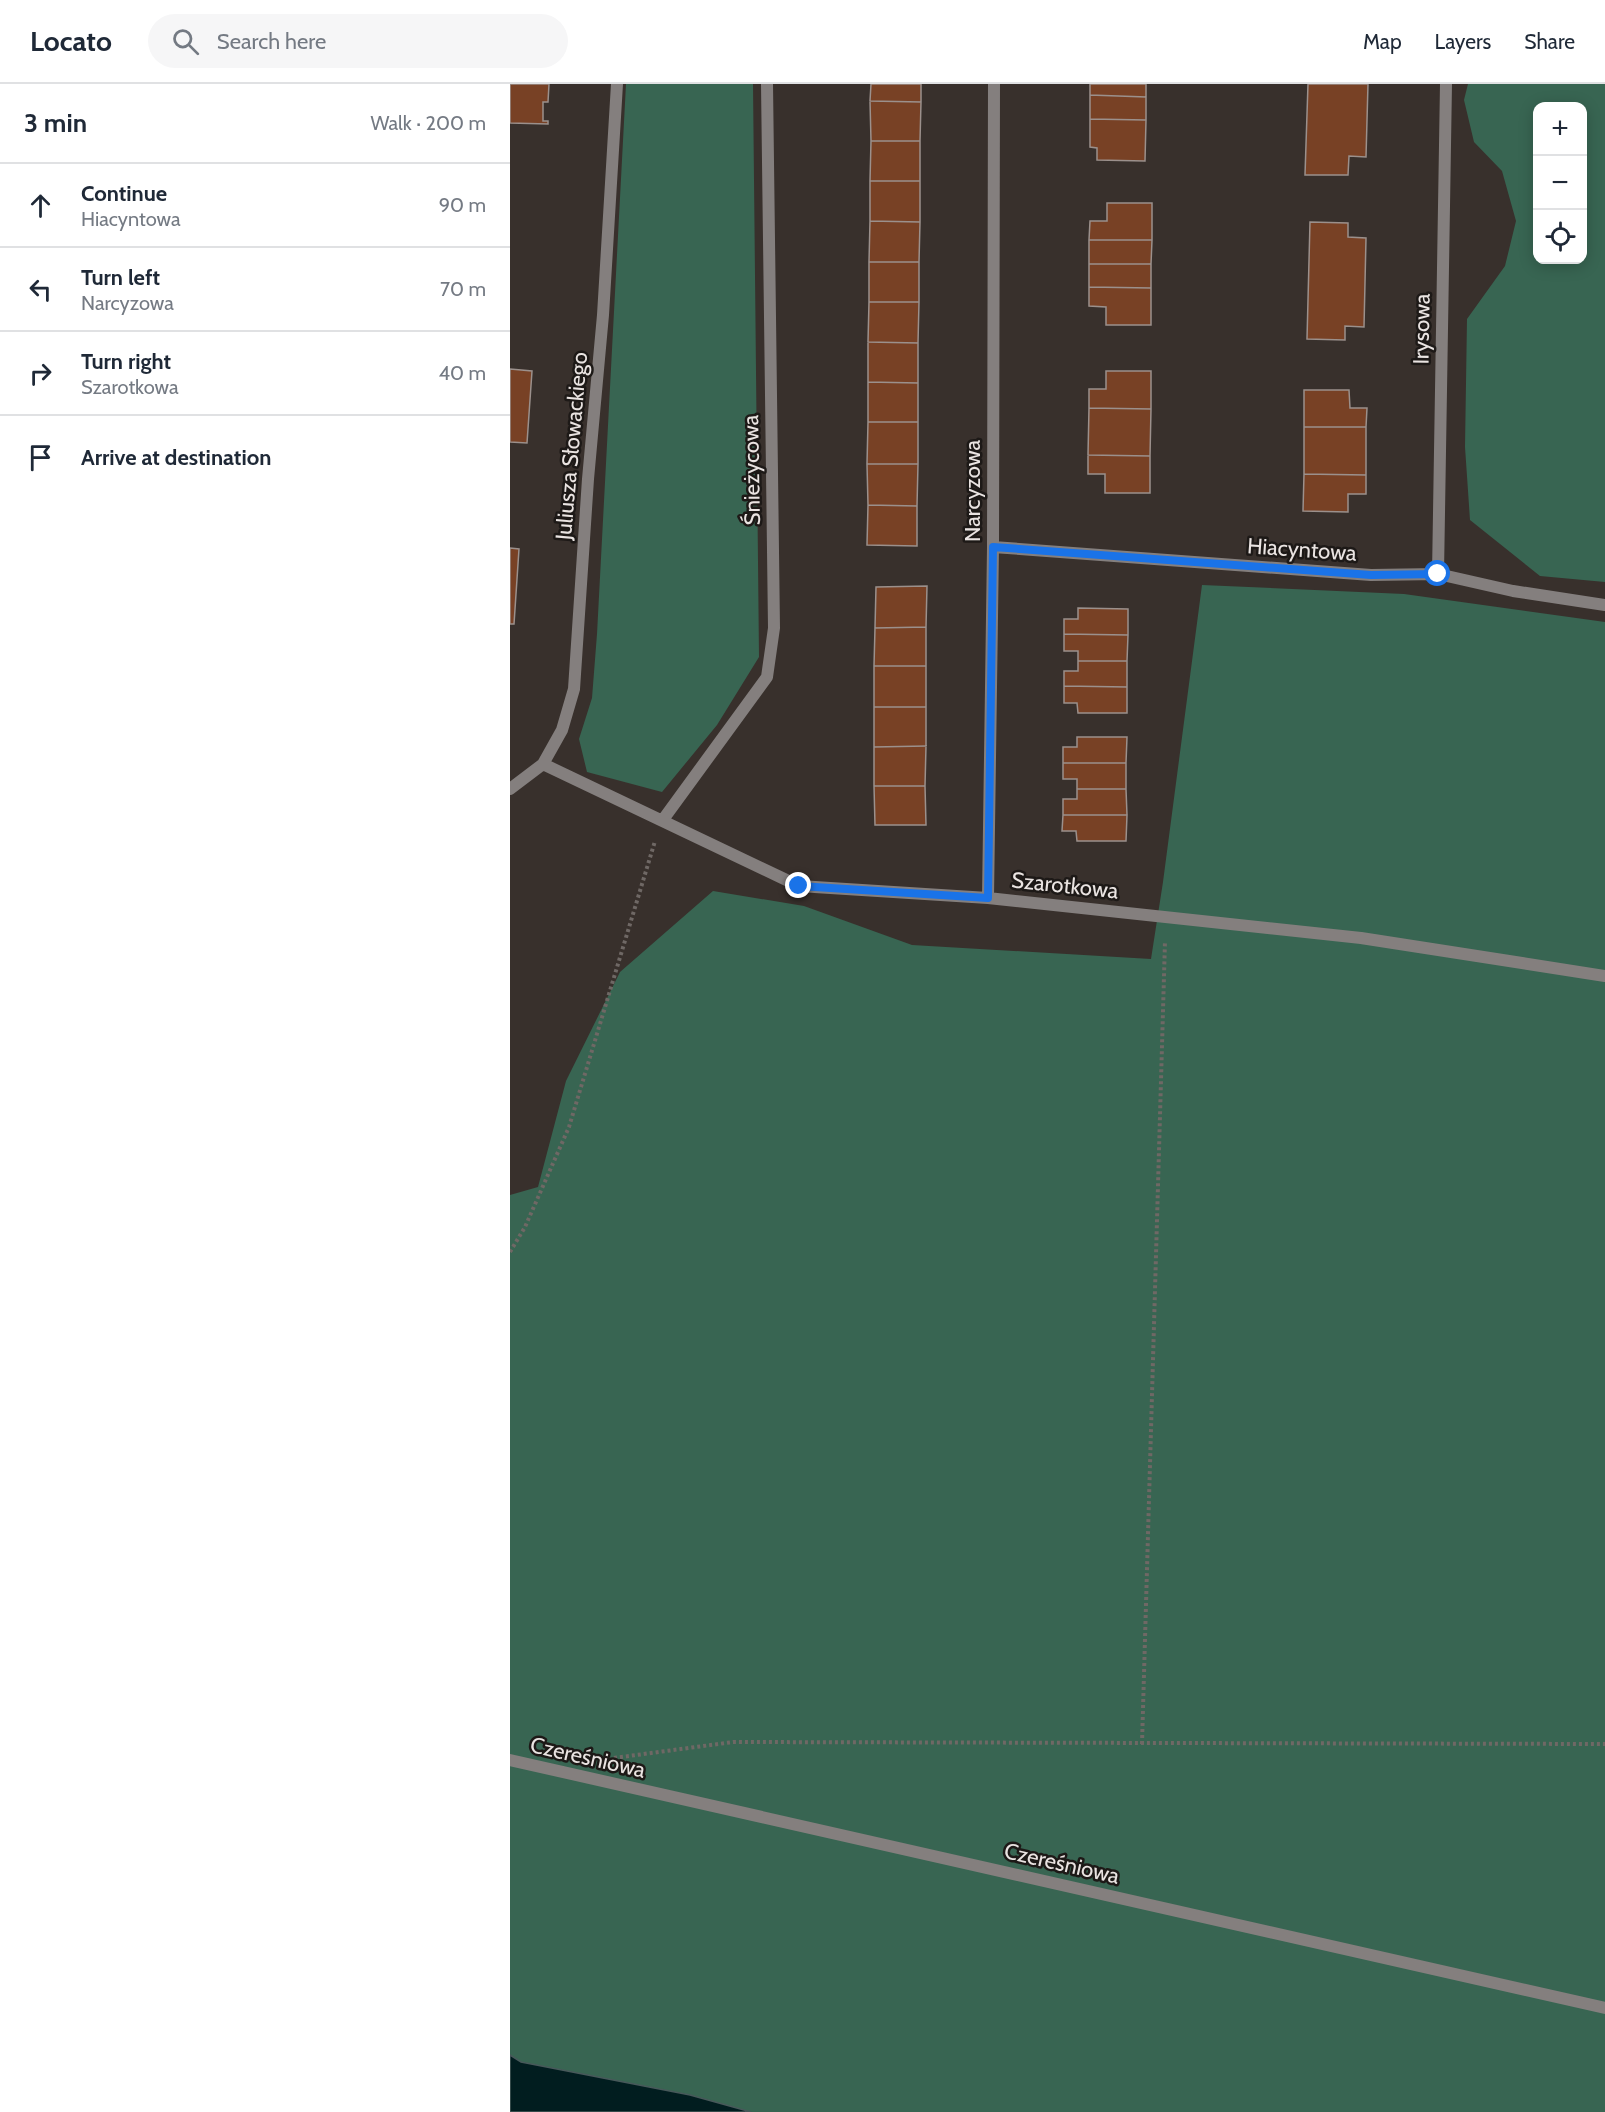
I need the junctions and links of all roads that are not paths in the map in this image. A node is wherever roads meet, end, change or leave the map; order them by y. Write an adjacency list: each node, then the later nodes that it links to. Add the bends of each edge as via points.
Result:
1 (617, 84): 8 (street, Juliusza Słowackiego, via 574,689 562,730)
2 (767, 84): 10 (street, Śnieżycowa, via 774,627 767,677)
3 (994, 84): 5 (street, Narcyzowa)
4 (1446, 84): 6 (street, Irysowa)
5 (993, 547): 6 (street, Hiacyntowa, via 1371,575); 11 (street, Narcyzowa)
6 (1438, 574): 7 (street, Hiacyntowa, via 1513,591)
7 (1605, 605)
8 (543, 764): 9 (street, Juliusza Słowackiego); 10 (street, Szarotkowa)
9 (510, 789)
10 (662, 821): 11 (street, Szarotkowa, via 799,886)
11 (988, 898): 12 (street, Szarotkowa, via 1361,938)
12 (1605, 976)
13 (510, 1760): 14 (street, Czereśniowa)
14 (1605, 2008)

